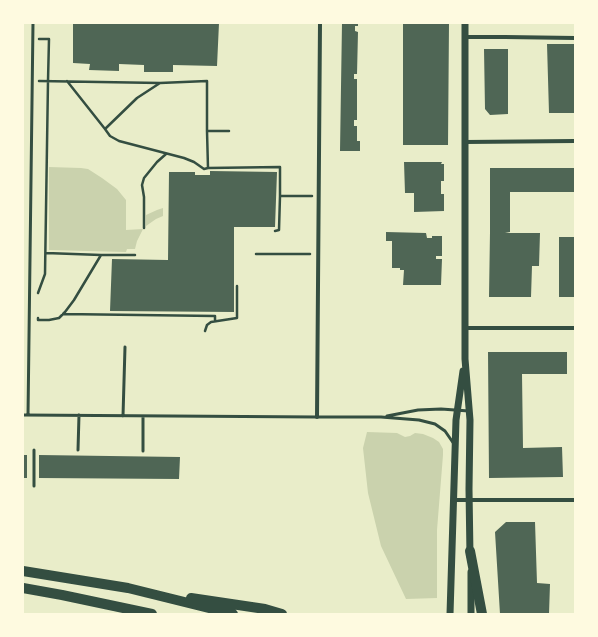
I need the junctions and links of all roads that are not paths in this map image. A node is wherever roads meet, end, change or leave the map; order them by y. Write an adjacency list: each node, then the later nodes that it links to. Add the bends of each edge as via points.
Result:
1 (33, 23): 15 (lane)
2 (320, 23): 20 (street)
3 (465, 23): 4 (street)
4 (465, 37): 5 (street); 7 (street)
5 (575, 38)
6 (575, 141): 7 (street)
7 (465, 142): 8 (street)
8 (465, 328): 9 (street); 11 (street)
9 (575, 328)
10 (125, 347): 17 (lane)
11 (465, 359): 12 (street); 13 (street)
12 (458, 410): 13 (lane); 19 (lane, via 418,410); 21 (street)
13 (470, 411): 27 (street)
14 (23, 415): 15 (lane)
15 (28, 415): 16 (lane)
16 (79, 415): 17 (lane); 23 (lane)
17 (123, 416): 18 (lane)
18 (143, 416): 20 (lane); 24 (lane)
19 (381, 417): 20 (lane); 21 (lane, via 435,424 445,431)
20 (317, 418)
21 (455, 447): 26 (street)
22 (34, 450): 25 (lane)
23 (78, 450)
24 (143, 451)
25 (34, 486)
26 (454, 500): 27 (street); 36 (street)
27 (469, 500): 28 (street); 29 (street)
28 (575, 500)
29 (470, 551): 37 (street); 38 (main road)
30 (23, 571): 32 (main road)
31 (23, 588): 33 (main road)
32 (128, 588): 34 (main road); 35 (main road)
33 (152, 614)
34 (233, 614)
35 (282, 614)
36 (450, 614)
37 (471, 614)
38 (482, 614)

